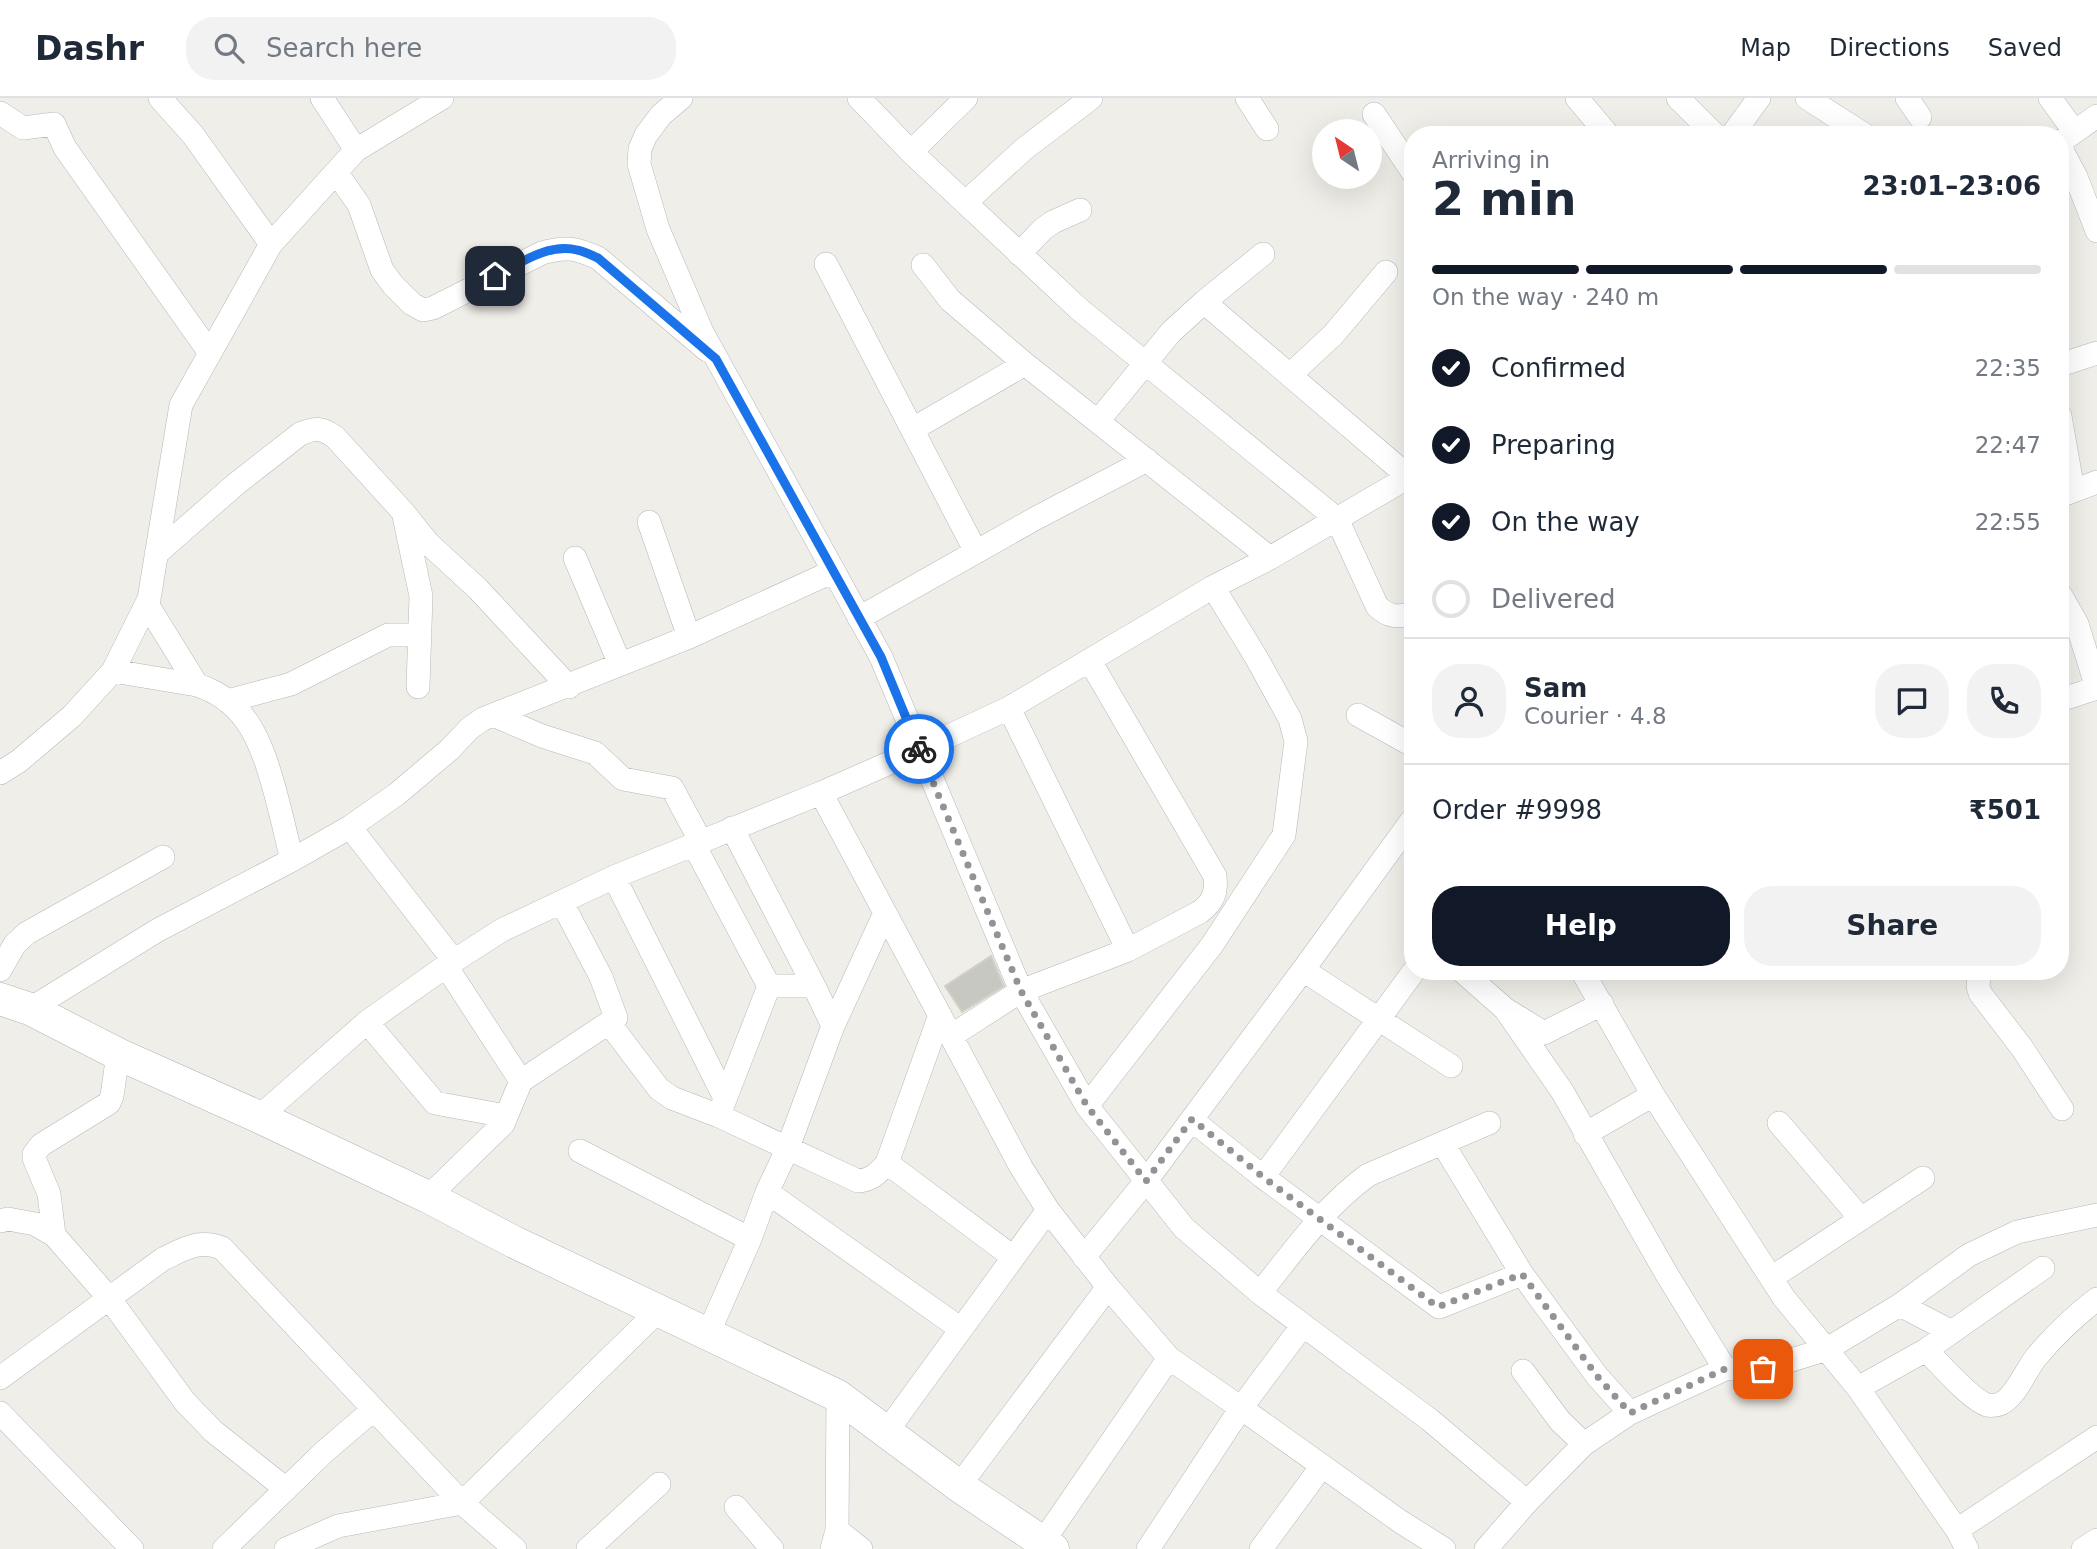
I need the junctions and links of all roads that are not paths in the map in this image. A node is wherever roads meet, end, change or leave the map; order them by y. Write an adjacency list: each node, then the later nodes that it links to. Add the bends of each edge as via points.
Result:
1 (160, 98): 34 (street, via 193,135)
2 (322, 98): 26 (street)
3 (442, 98): 26 (street)
4 (681, 98): 43 (street, via 646,135 639,164 658,229)
5 (859, 98): 27 (street)
6 (966, 98): 27 (street)
7 (1091, 98): 31 (street, via 1024,149)
8 (1247, 98): 24 (street)
9 (1577, 98): 19 (street)
10 (1678, 98): 20 (street)
11 (1759, 98): 21 (street)
12 (1807, 98): 22 (street)
13 (1906, 98): 18 (street)
14 (2050, 98): 23 (street)
15 (0, 113): 41 (street, via 23,128 54,124 65,148)
16 (1374, 114): 29 (street)
17 (2097, 116): 25 (street)
18 (1920, 117)
19 (1600, 126)
20 (1706, 126)
21 (1739, 126)
22 (1851, 126)
23 (2060, 126)
24 (1267, 129)
25 (2069, 137)
26 (356, 150): 30 (street)
27 (911, 152): 31 (street)
28 (2069, 153): 33 (street)
29 (1404, 159)
30 (336, 172): 34 (street); 43 (street, via 359,205 382,270 423,310 541,253 559,248 579,250 598,258)
31 (965, 203): 35 (street)
32 (1080, 210): 35 (street, via 1043,229)
33 (2097, 231)
34 (271, 244): 41 (street)
35 (1019, 254): 44 (street)
36 (1264, 254): 40 (street)
37 (826, 264): 49 (street)
38 (923, 265): 46 (street, via 950,300)
39 (1386, 272): 47 (street, via 1333,335)
40 (1204, 302): 44 (street); 47 (street)
41 (210, 353): 59 (street, via 181,405)
42 (2097, 354): 45 (street)
43 (716, 359): 62 (street)
44 (1144, 362): 48 (street); 56 (street)
45 (2069, 362)
46 (1026, 364): 48 (street); 49 (street)
47 (1290, 375): 51 (street)
48 (1098, 421): 50 (street)
49 (913, 429): 58 (street)
50 (1147, 460): 58 (street); 61 (street)
51 (1404, 471)
52 (1404, 480): 56 (street)
53 (2097, 482): 54 (street)
54 (2069, 492)
55 (404, 513): 59 (street, via 335,437 323,428 311,429 236,484); 68 (street, via 421,596); 75 (street)
56 (1337, 519): 61 (street); 66 (street, via 1377,606 1392,617)
57 (649, 522): 69 (street)
58 (975, 552): 67 (street)
59 (156, 554): 64 (street)
60 (575, 558): 71 (street)
61 (1270, 558): 63 (street)
62 (834, 571): 67 (street); 69 (street)
63 (1213, 586): 70 (street); 120 (street, via 1290,719 1296,741 1283,835 1212,945)
64 (147, 604): 72 (street); 73 (street)
65 (2069, 610): 76 (street)
66 (1404, 616)
67 (859, 618): 83 (street, via 881,657)
68 (420, 635): 74 (street); 78 (street, via 388,635 291,684)
69 (689, 637): 71 (street)
70 (1090, 661): 79 (street); 95 (street, via 1215,877 1217,890 1200,912)
71 (620, 664): 75 (street)
72 (113, 671): 73 (street); 84 (street, via 72,716)
73 (197, 685): 78 (street)
74 (418, 687)
75 (569, 687): 80 (street)
76 (2097, 688): 77 (street)
77 (2069, 697)
78 (227, 701): 91 (street, via 258,741)
79 (1009, 708): 83 (street); 95 (street)
80 (493, 715): 86 (street, via 470,728 407,785); 89 (street, via 595,753 623,779 671,788)
81 (1358, 715): 82 (street)
82 (1404, 741)
83 (919, 750): 85 (street); 105 (street)
84 (0, 773)
85 (821, 793): 87 (street); 94 (street)
86 (350, 827): 91 (street); 96 (street)
87 (732, 828): 89 (street); 104 (street)
88 (1404, 831): 98 (street)
89 (698, 843): 92 (street); 103 (street)
90 (163, 857): 97 (street, via 27,933)
91 (292, 860): 108 (street, via 158,930)
92 (614, 877): 93 (street); 121 (street)
93 (562, 903): 96 (street, via 502,930); 113 (street, via 601,977 616,1018)
94 (885, 914): 110 (street); 114 (street)
95 (1128, 950): 105 (street)
96 (450, 964): 112 (street); 118 (street)
97 (0, 970)
98 (1303, 970): 111 (street); 125 (street)
99 (1407, 980): 111 (street)
100 (1472, 980): 109 (street)
101 (1588, 980): 107 (street)
102 (1980, 980): 122 (street, via 1980,993)
103 (769, 986): 104 (street); 121 (street)
104 (814, 986): 114 (street)
105 (1021, 991): 115 (street); 120 (street)
106 (0, 999): 108 (street)
107 (1602, 1003): 109 (street, via 1544,1033); 119 (street)
108 (30, 1009): 116 (street)
109 (1505, 1009): 128 (street, via 1562,1091)
110 (940, 1015): 115 (street); 132 (street)
111 (1380, 1018): 117 (street); 133 (street)
112 (367, 1022): 123 (street, via 435,1103); 124 (street)
113 (609, 1023): 118 (street); 121 (street, via 659,1089 672,1098)
114 (833, 1026): 130 (street)
115 (951, 1036): 138 (street)
116 (118, 1054): 124 (street); 143 (street, via 109,1104 41,1144 34,1154 49,1194)
117 (1451, 1066)
118 (521, 1081): 123 (street)
119 (1653, 1095): 128 (street); 149 (street)
120 (1087, 1106): 135 (street)
121 (722, 1107): 130 (street)
122 (2062, 1108)
123 (506, 1116): 137 (street)
124 (259, 1117): 137 (street)
125 (1192, 1119): 133 (street); 135 (street)
126 (1779, 1122): 141 (street)
127 (1489, 1123): 129 (street)
128 (1585, 1134): 163 (street)
129 (1443, 1144): 140 (street, via 1368,1175); 148 (street)
130 (787, 1150): 132 (street, via 858,1181 876,1175); 136 (street)
131 (580, 1151): 144 (street)
132 (887, 1163): 145 (street)
133 (1263, 1177): 140 (street)
134 (1923, 1178): 141 (street)
135 (1146, 1181): 146 (street); 151 (street, via 1184,1228)
136 (767, 1192): 144 (street); 157 (street)
137 (428, 1198): 155 (street)
138 (1048, 1210): 145 (street); 146 (street)
139 (2097, 1215): 154 (street, via 2017,1232 1969,1255)
140 (1319, 1219): 148 (street, via 1438,1307); 151 (street)
141 (1861, 1219): 149 (street)
142 (0, 1221): 143 (street, via 35,1224)
143 (54, 1235): 152 (street)
144 (750, 1239): 159 (street)
145 (1013, 1257): 157 (street)
146 (1084, 1257): 150 (street)
147 (2043, 1268): 158 (street)
148 (1522, 1274): 171 (street)
149 (1771, 1278): 160 (street)
150 (1108, 1287): 162 (street); 177 (street)
151 (1260, 1293): 156 (street)
152 (109, 1298): 165 (street); 169 (street, via 163,1259 191,1246 210,1243 222,1248); 178 (street, via 185,1402 212,1431)
153 (2097, 1299): 161 (street, via 2036,1356 2002,1403 1987,1405)
154 (1900, 1305): 158 (street); 160 (street)
155 (658, 1311): 159 (street); 180 (street)
156 (1303, 1325): 168 (street); 179 (street, via 1430,1420)
157 (961, 1329): 172 (street)
158 (1952, 1332): 161 (street)
159 (708, 1334): 167 (street)
160 (1827, 1349): 163 (street, via 1763,1369); 166 (street)
161 (1926, 1350): 166 (street)
162 (1169, 1358): 168 (street); 185 (street)
163 (1725, 1369): 171 (street)
164 (1523, 1371): 174 (street, via 1560,1421)
165 (0, 1378)
166 (1858, 1388): 183 (street)
167 (838, 1396): 172 (street); 182 (street)
168 (1241, 1408): 175 (street); 194 (street)
169 (373, 1410): 178 (street); 180 (street)
170 (0, 1413): 188 (street)
171 (1630, 1413): 174 (street)
172 (887, 1431): 177 (street)
173 (2097, 1437): 183 (street)
174 (1584, 1444): 179 (street)
175 (1322, 1466): 187 (street); 195 (street)
176 (659, 1484): 186 (street)
177 (959, 1486): 185 (street)
178 (286, 1489): 189 (street)
179 (1527, 1502): 196 (street)
180 (462, 1503): 190 (street, via 338,1526); 191 (street)
181 (736, 1507): 192 (street)
182 (835, 1539): 193 (street)
183 (1962, 1539)
184 (2097, 1541): 197 (street)
185 (1047, 1546)
186 (595, 1547)
187 (1266, 1547)
188 (132, 1549)
189 (224, 1549)
190 (286, 1549)
191 (514, 1549)
192 (772, 1549)
193 (861, 1549)
194 (1148, 1549)
195 (1444, 1549)
196 (1486, 1549)
197 (2083, 1549)

